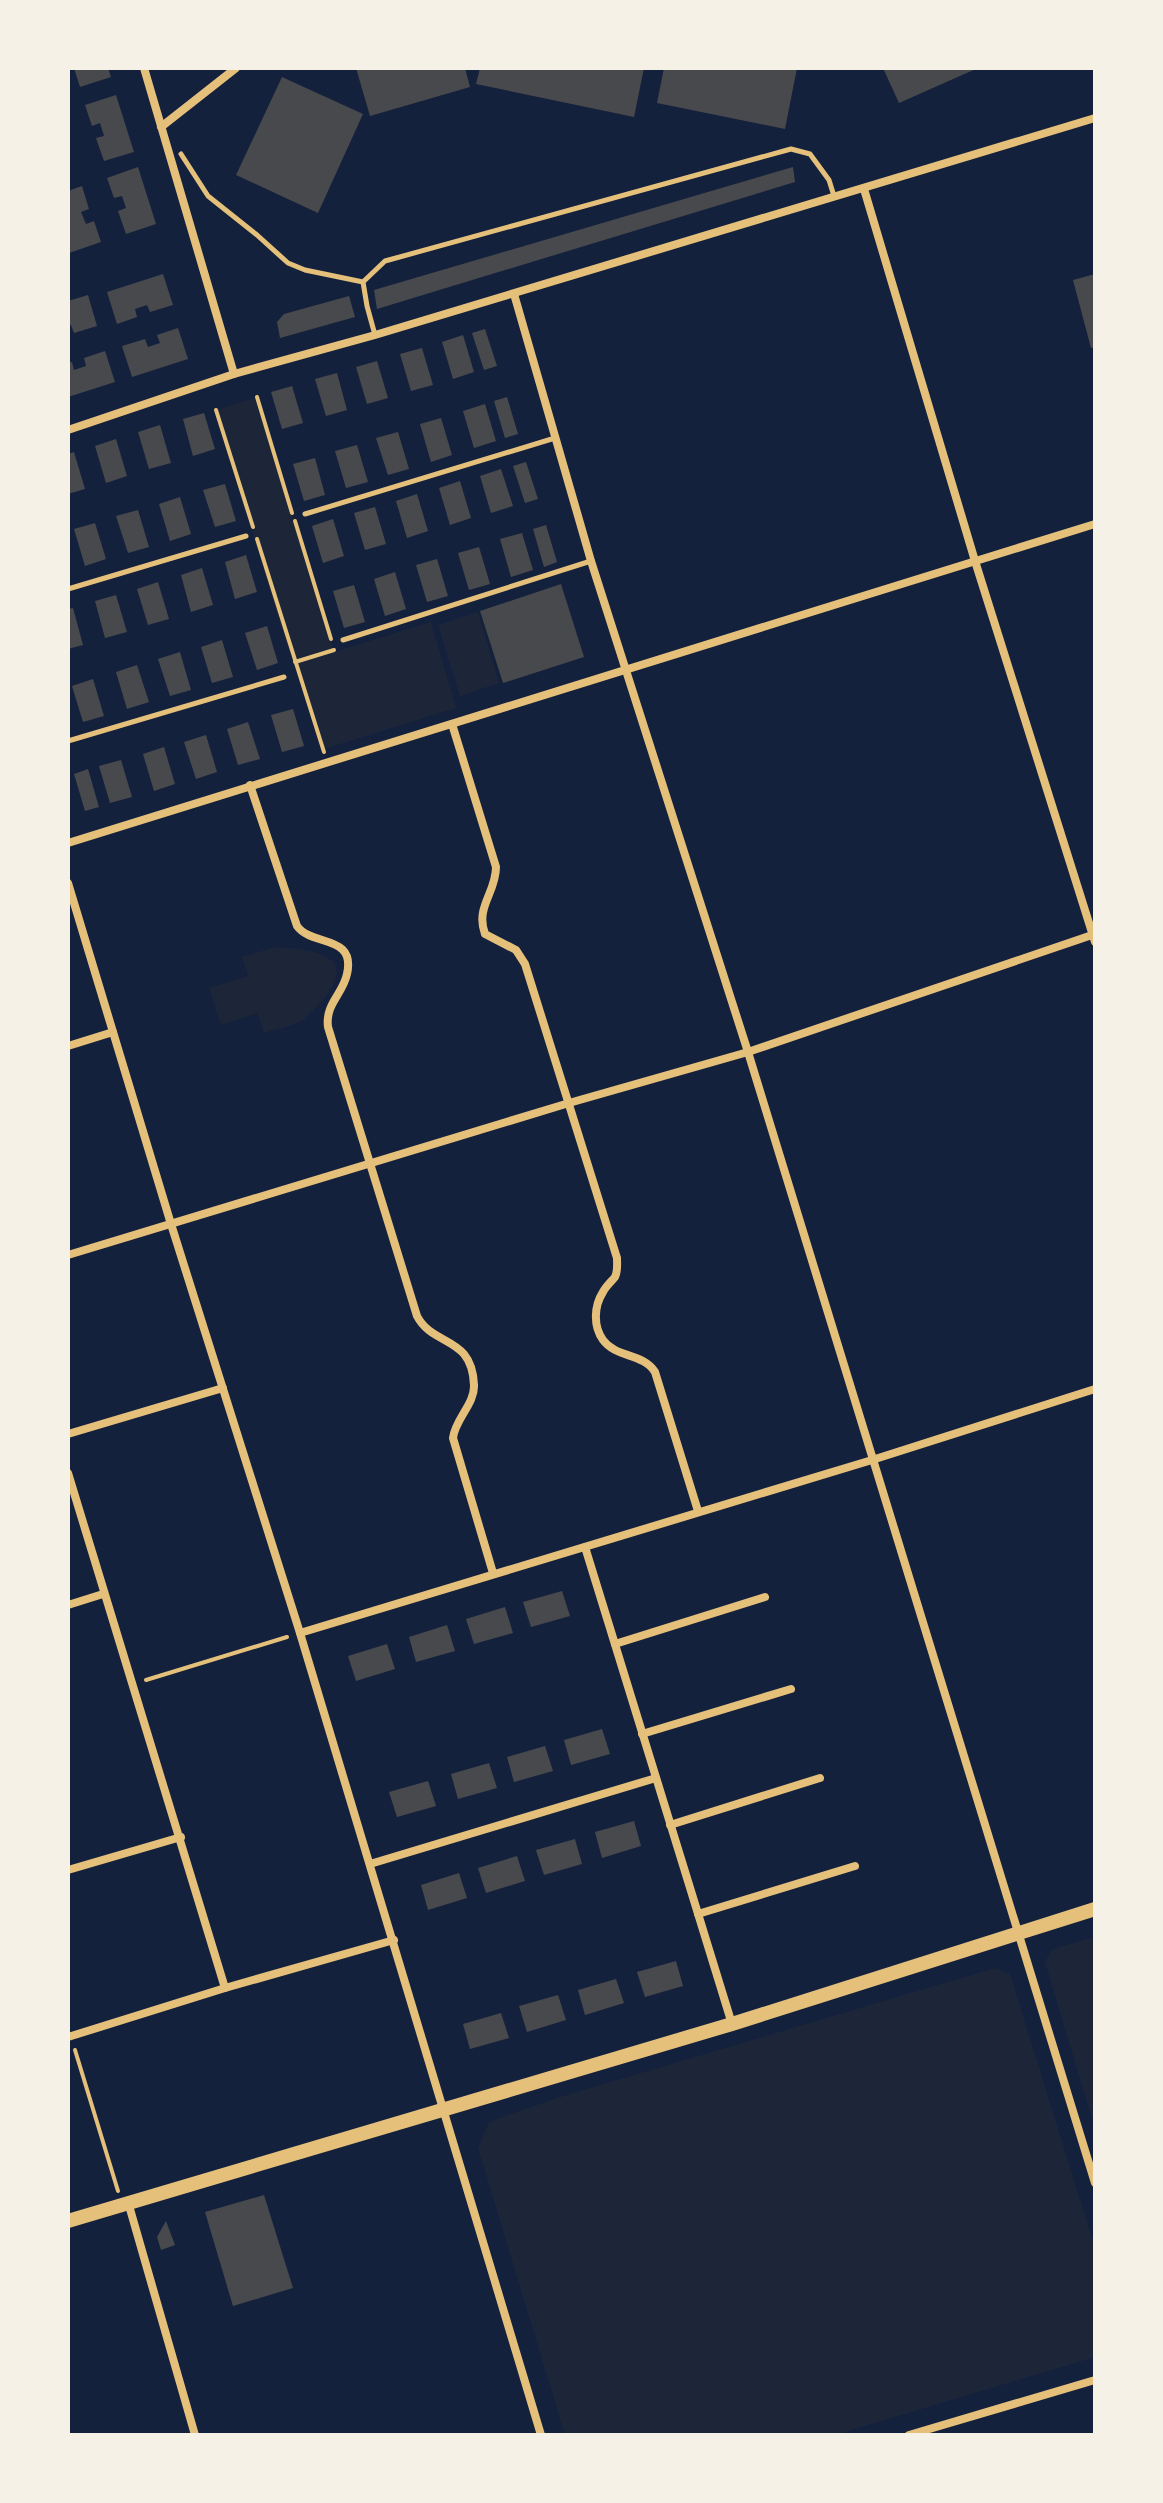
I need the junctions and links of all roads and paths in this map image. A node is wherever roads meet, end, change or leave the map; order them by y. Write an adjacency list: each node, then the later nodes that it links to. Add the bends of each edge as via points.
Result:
1 (144, 68): 4 (street)
2 (236, 68): 4 (street)
3 (1095, 118): 6 (street)
4 (161, 127): 11 (street)
5 (181, 154): 8 (lane, via 208,196 288,263)
6 (864, 189): 7 (street); 19 (street)
7 (835, 198): 8 (lane, via 810,154 791,149 385,261); 9 (street)
8 (363, 282): 10 (lane)
9 (514, 294): 10 (street); 14 (street)
10 (375, 335): 11 (street)
11 (234, 374): 13 (street)
12 (216, 410): 26 (path)
13 (68, 430)
14 (555, 438): 15 (lane); 18 (street)
15 (305, 514)
16 (1095, 524): 19 (street)
17 (246, 536): 20 (lane)
18 (591, 561): 21 (lane); 22 (street)
19 (975, 561): 22 (street); 30 (street)
20 (68, 589)
21 (343, 640)
22 (627, 671): 24 (street); 33 (street)
23 (284, 677): 25 (lane)
24 (452, 724): 26 (street); 34 (street, via 496,867 481,922 485,934 516,950 525,964)
25 (68, 741)
26 (327, 762): 27 (street)
27 (250, 785): 28 (street); 35 (street, via 297,926 307,936 332,942 347,956 347,978 327,1017)
28 (68, 843)
29 (68, 883): 31 (street)
30 (1094, 937): 33 (street)
31 (113, 1032): 32 (street); 36 (street)
32 (68, 1046)
33 (748, 1052): 34 (street); 41 (street)
34 (569, 1103): 35 (street); 43 (street, via 617,1258 615,1276 598,1302 599,1332 613,1349 641,1359 655,1372)
35 (370, 1164): 36 (street); 45 (street, via 417,1316 430,1333 465,1354 471,1370 472,1397 453,1438)
36 (171, 1224): 37 (street); 38 (street)
37 (68, 1255)
38 (223, 1388): 40 (street); 49 (street)
39 (1095, 1389): 41 (street)
40 (68, 1434)
41 (872, 1460): 43 (street); 63 (street)
42 (68, 1473): 46 (street)
43 (698, 1511): 44 (street)
44 (585, 1547): 45 (street); 50 (street)
45 (493, 1573): 49 (street)
46 (103, 1594): 48 (street); 51 (street)
47 (765, 1597): 50 (street)
48 (68, 1605)
49 (300, 1633): 51 (path); 58 (street)
50 (615, 1644): 53 (street)
51 (132, 1684): 57 (street)
52 (791, 1689): 53 (street)
53 (642, 1734): 54 (street)
54 (656, 1778): 56 (street); 58 (street)
55 (820, 1778): 56 (street)
56 (670, 1825): 62 (street)
57 (181, 1837): 60 (street); 65 (street)
58 (370, 1864): 64 (street)
59 (855, 1866): 62 (street)
60 (68, 1870)
61 (1095, 1909): 63 (main road)
62 (698, 1914): 66 (street)
63 (1017, 1933): 66 (main road); 69 (street)
64 (394, 1940): 65 (street); 68 (street)
65 (225, 1988): 67 (street)
66 (732, 2024): 68 (main road)
67 (70, 2036): 70 (path)
68 (444, 2108): 70 (main road); 74 (street)
69 (1095, 2183)
70 (125, 2203): 71 (main road); 73 (street)
71 (68, 2221)
72 (1095, 2380): 75 (street)
73 (195, 2435)
74 (541, 2435)
75 (909, 2435)

